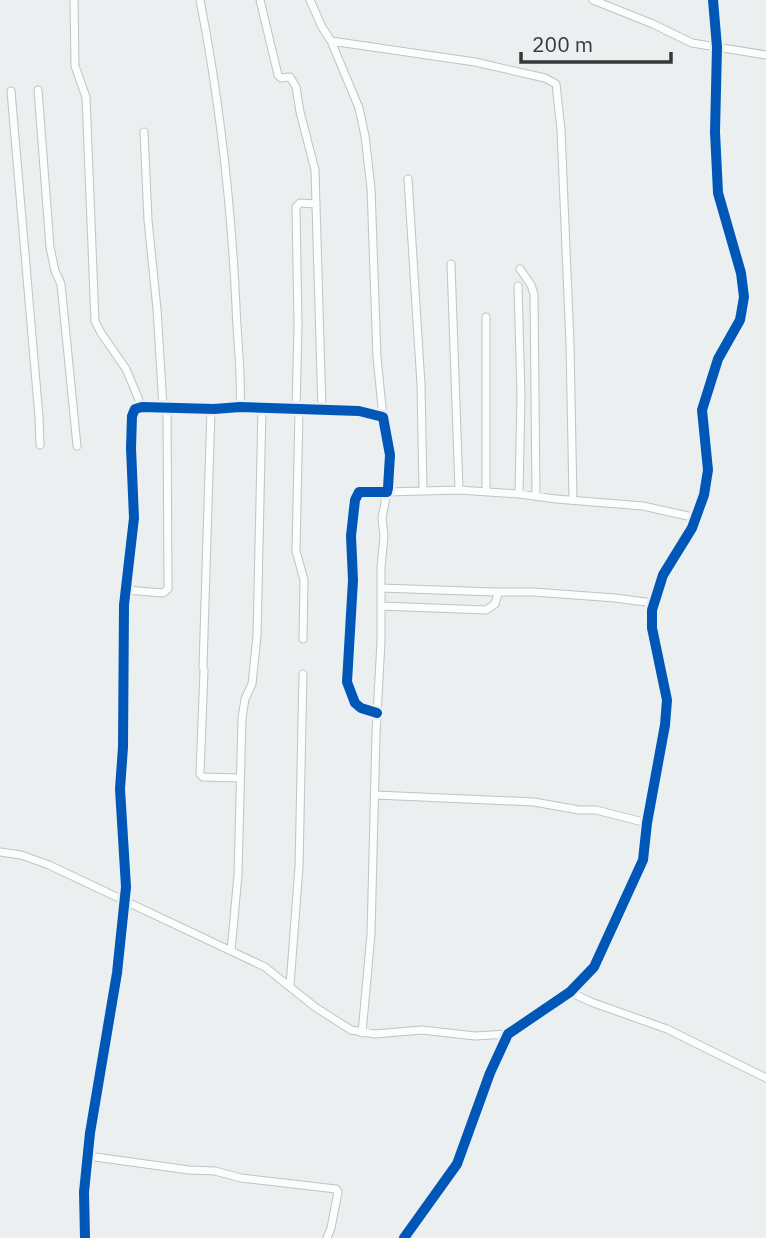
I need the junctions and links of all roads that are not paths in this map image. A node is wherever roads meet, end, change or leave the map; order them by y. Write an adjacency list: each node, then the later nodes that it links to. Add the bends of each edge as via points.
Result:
1 (74, 0): 19 (street, via 75,66 87,108 95,321 126,369)
2 (200, 0): 21 (street, via 225,153)
3 (260, 0): 14 (street, via 278,75 290,77 296,87 314,162)
4 (310, 0): 7 (street)
5 (593, 0): 8 (street, via 692,43)
6 (713, 0): 8 (street)
7 (331, 41): 26 (street, via 358,103 365,136); 35 (street, via 475,62 556,84)
8 (717, 47): 9 (street); 36 (street, via 718,193 744,297 740,320 720,356 702,410 709,470)
9 (766, 55)
10 (38, 90): 28 (street, via 50,247 61,284)
11 (11, 91): 27 (street)
12 (144, 132): 20 (street)
13 (408, 179): 29 (street, via 421,372)
14 (316, 204): 24 (street, via 296,207); 25 (street)
15 (451, 264): 30 (street)
16 (520, 270): 34 (street, via 534,293)
17 (518, 286): 33 (street)
18 (486, 317): 32 (street)
19 (142, 407): 20 (street); 38 (street, via 132,416 134,518)
20 (165, 407): 23 (street); 38 (street, via 168,589 163,593)
21 (240, 407): 22 (street); 23 (street)
22 (262, 408): 24 (street); 45 (street, via 257,636 252,684 242,718)
23 (211, 409): 45 (street, via 200,774)
24 (298, 410): 25 (street); 42 (street, via 296,551 304,580)
25 (322, 411): 26 (street, via 359,411)
26 (383, 417): 31 (street, via 390,454)
27 (40, 446)
28 (77, 446)
29 (423, 490): 30 (street); 31 (street)
30 (459, 490): 32 (street)
31 (387, 492): 37 (street); 44 (street, via 357,495 351,536 347,682 355,702)
32 (486, 492): 33 (street)
33 (519, 494): 34 (street)
34 (536, 496): 35 (street)
35 (573, 499): 36 (street, via 656,508)
36 (696, 518): 40 (street, via 663,575)
37 (381, 588): 39 (street); 41 (street)
38 (125, 590): 49 (street, via 120,779)
39 (496, 592): 40 (street); 41 (street, via 495,604 488,609)
40 (653, 603): 47 (street, via 652,628 667,700)
41 (381, 606): 44 (street)
42 (303, 639)
43 (303, 674): 51 (street, via 299,867)
44 (377, 713): 46 (street)
45 (240, 778): 50 (street)
46 (376, 795): 47 (street, via 534,802); 53 (street)
47 (647, 823): 52 (street, via 640,867 602,953)
48 (0, 852): 49 (street, via 34,859)
49 (124, 899): 50 (street); 56 (street)
50 (231, 951): 51 (street)
51 (290, 985): 53 (street, via 339,1024)
52 (570, 992): 54 (street); 55 (street, via 667,1029)
53 (362, 1033): 54 (street)
54 (508, 1034): 59 (street, via 457,1164)
55 (766, 1077)
56 (88, 1156): 57 (street); 58 (street, via 335,1189 335,1215)
57 (85, 1238)
58 (327, 1238)
59 (404, 1238)

